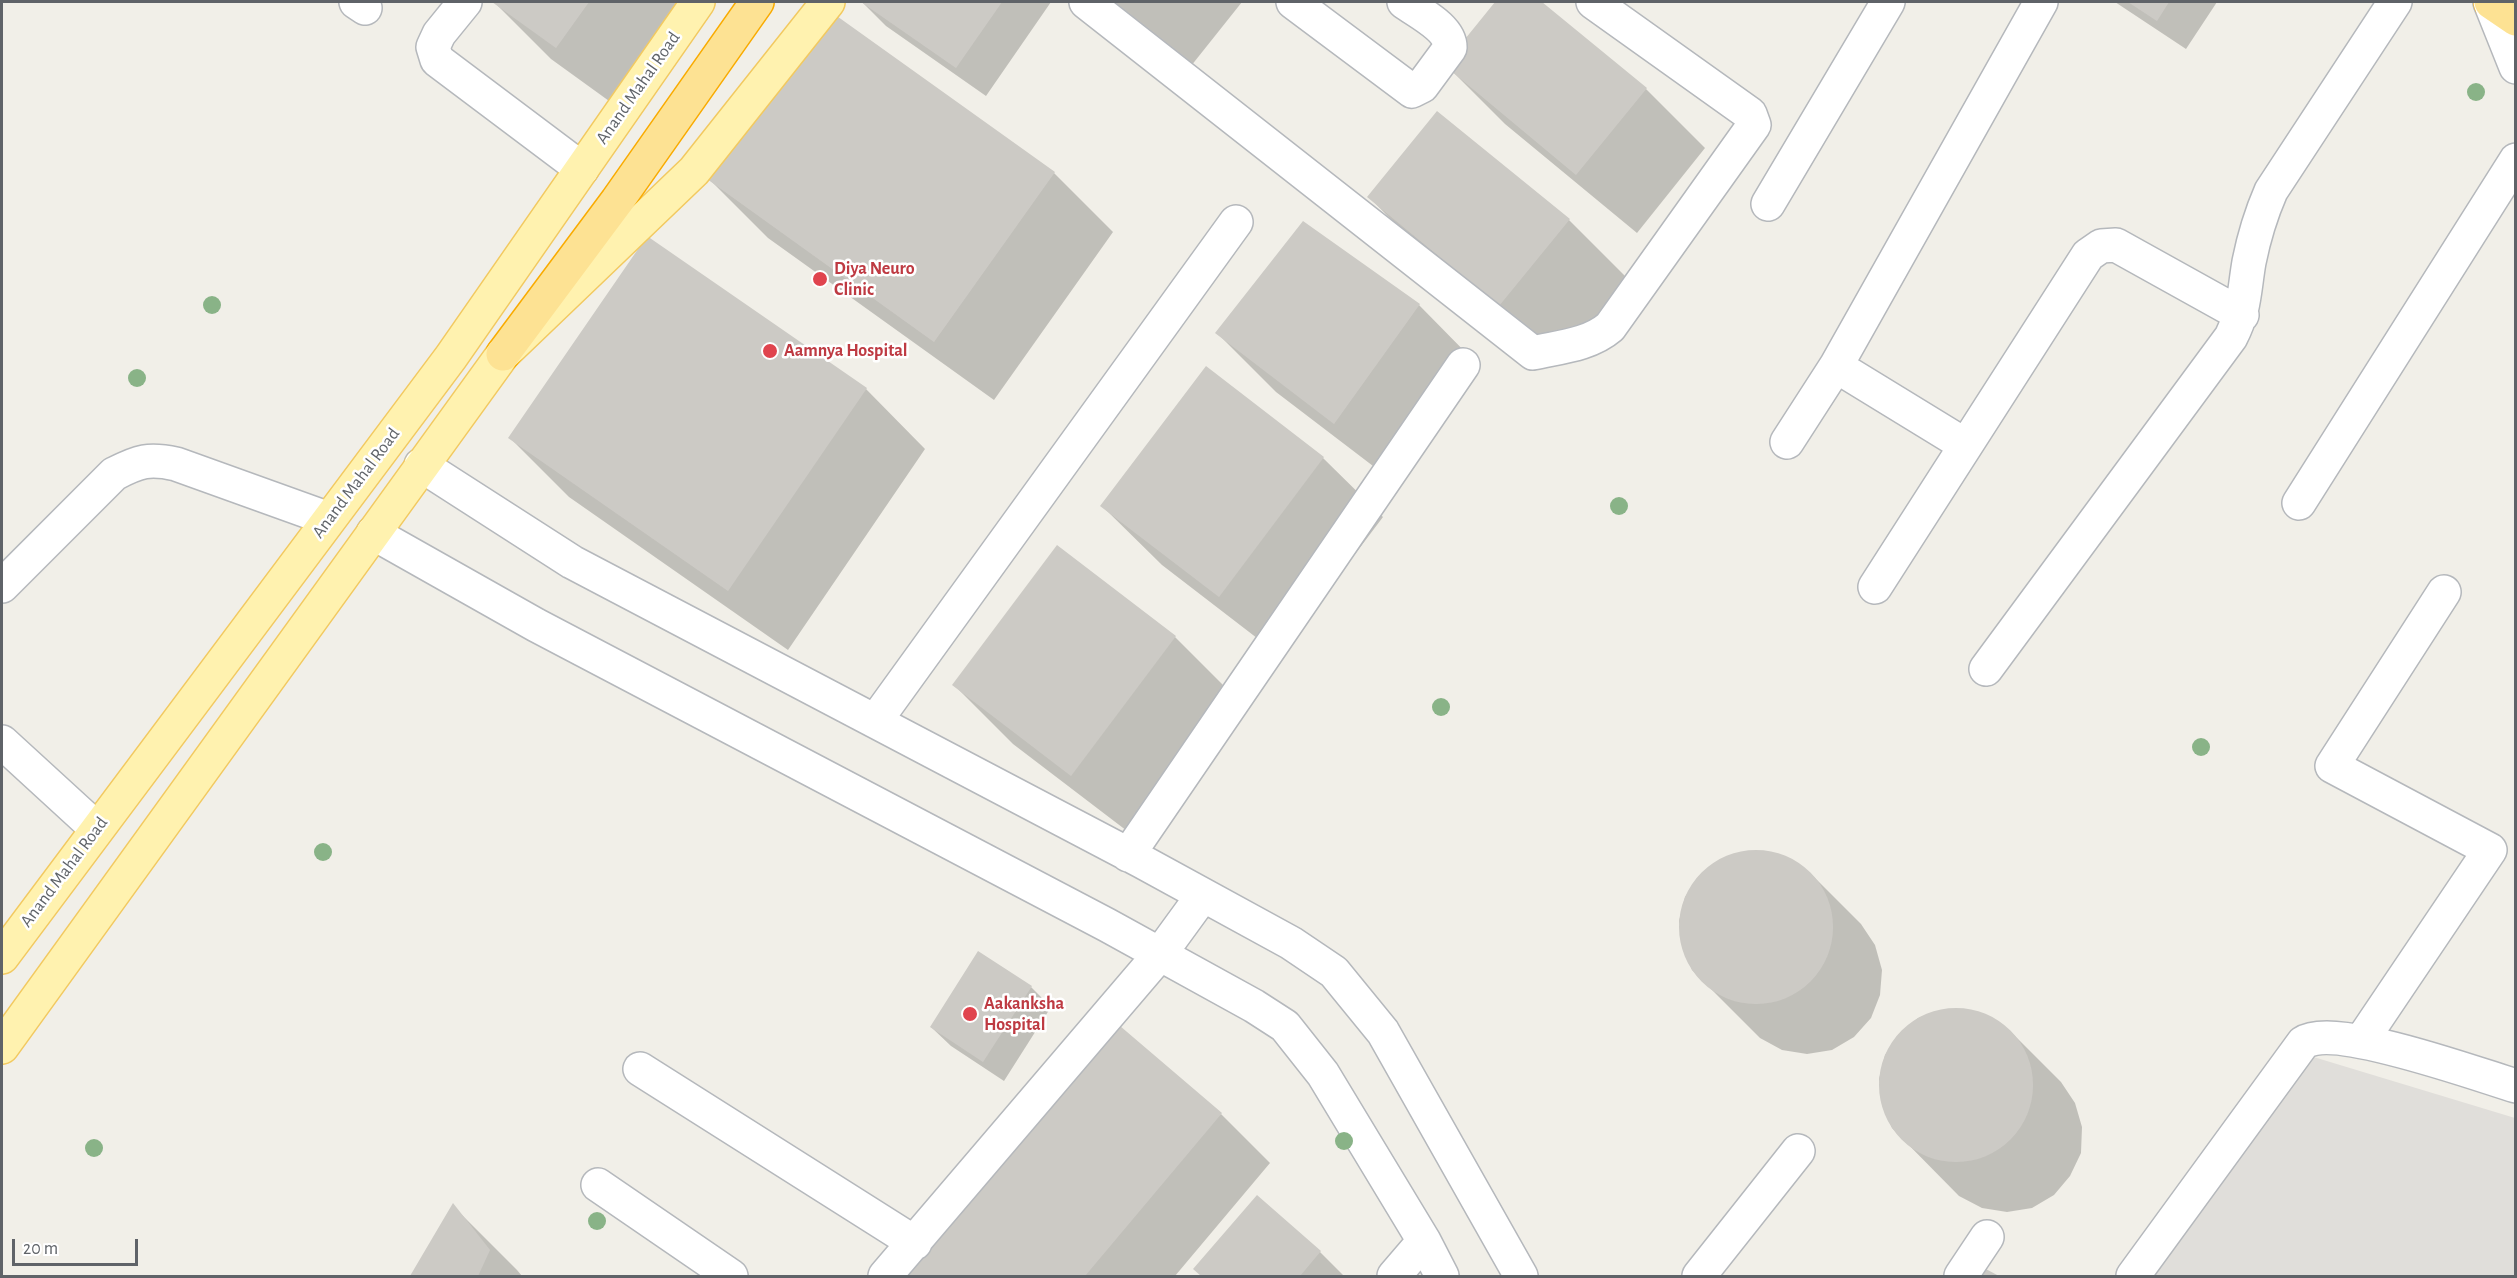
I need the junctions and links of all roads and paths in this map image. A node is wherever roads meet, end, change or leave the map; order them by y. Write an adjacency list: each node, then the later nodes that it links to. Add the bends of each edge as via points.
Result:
1 (465, 2): 16 (street, via 439,34 433,47 437,60)
2 (698, 2): 16 (main road, Anand Mahal Road)
3 (758, 2): 20 (highway)
4 (828, 2): 20 (main road, via 694,171)
5 (1086, 2): 8 (street, via 1533,353 1599,337 1610,327 1754,125 1750,114)
6 (1293, 2): 7 (street, via 1412,92 1422,86 1450,48 1450,40)
7 (1404, 2)
8 (1593, 2)
9 (1888, 2): 17 (street)
10 (2041, 2): 22 (street)
11 (2395, 2): 19 (street, via 2271,191 2259,218)
12 (2490, 2): 13 (highway); 14 (street)
13 (2516, 19)
14 (2516, 67)
15 (2516, 160): 26 (street)
16 (582, 170): 27 (main road, Anand Mahal Road, via 451,357)
17 (1767, 204)
18 (1236, 222): 33 (street)
19 (2242, 315): 24 (street, via 2116,245 2101,246 2088,255); 32 (street, via 2231,337)
20 (503, 354): 25 (main road)
21 (1463, 364): 36 (street)
22 (1836, 366): 23 (street); 24 (street)
23 (1786, 442)
24 (1965, 445): 30 (street)
25 (421, 465): 28 (main road); 33 (street, via 572,562)
26 (2299, 503)
27 (329, 519): 29 (street, via 153,459 114,474); 35 (main road, Anand Mahal Road)
28 (381, 521): 38 (street, via 536,625); 41 (main road)
29 (2, 586)
30 (1875, 587)
31 (2444, 592): 40 (street, via 2332,766 2490,850)
32 (1986, 669)
33 (876, 720): 36 (street)
34 (2, 742): 35 (street)
35 (97, 829): 39 (main road, Anand Mahal Road)
36 (1128, 855): 37 (street)
37 (1203, 895): 38 (street); 53 (street, via 1291,943 1334,972 1383,1032)
38 (1160, 954): 47 (street, via 1285,1026 1323,1074); 48 (street)
39 (2, 957)
40 (2362, 1040): 43 (street); 56 (street, via 2312,1037 2303,1043)
41 (2, 1047)
42 (640, 1069): 48 (street)
43 (2516, 1086)
44 (1798, 1151): 54 (street)
45 (598, 1185): 49 (street)
46 (1987, 1237): 55 (street)
47 (1424, 1241): 51 (street); 52 (street)
48 (915, 1242): 50 (street)
49 (731, 1276)
50 (885, 1276)
51 (1394, 1276)
52 (1442, 1276)
53 (1521, 1276)
54 (1699, 1276)
55 (1961, 1276)
56 (2133, 1276)

